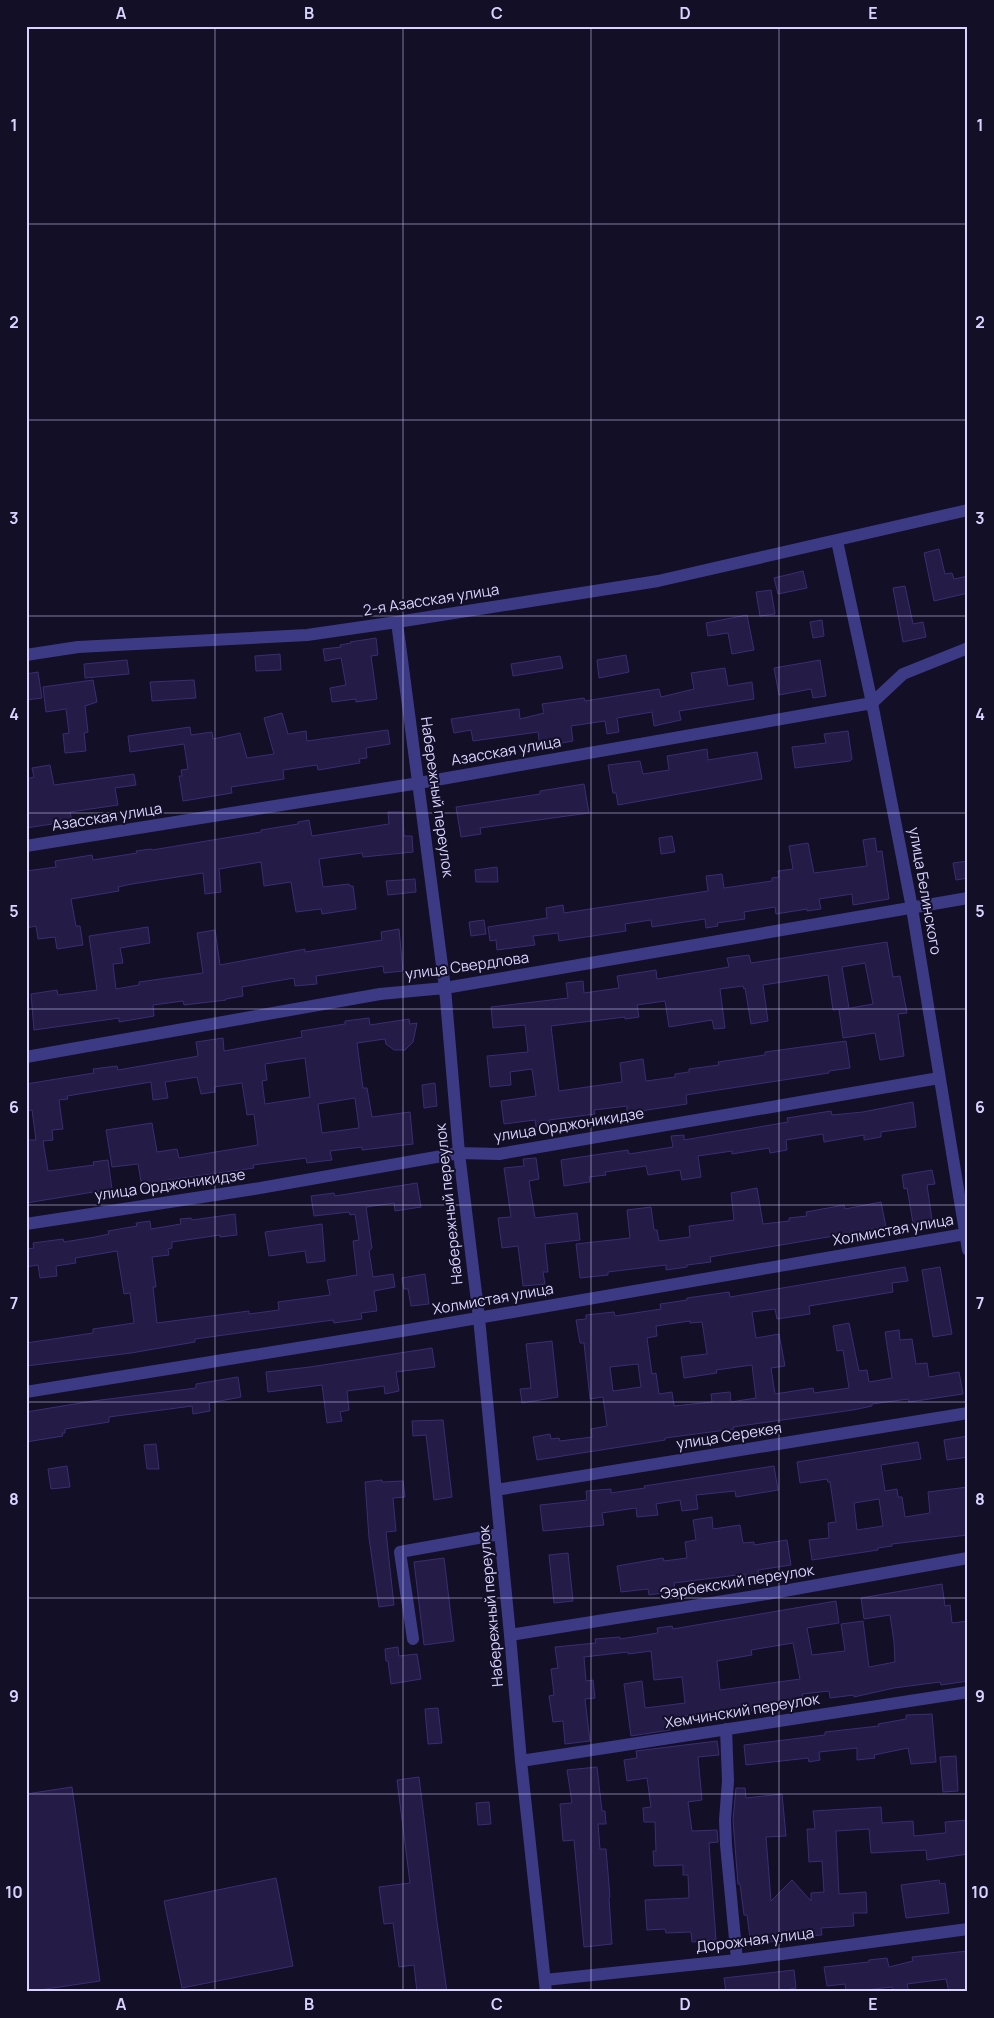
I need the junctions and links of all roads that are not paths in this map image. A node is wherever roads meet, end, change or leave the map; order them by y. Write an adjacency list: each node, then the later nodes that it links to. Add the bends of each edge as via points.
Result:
1 (968, 510): 2 (street, 2-я Азасская улица)
2 (836, 541): 3 (street, 2-я Азасская улица, via 658,581); 6 (street, улица Белинского)
3 (397, 622): 5 (street, 2-я Азасская улица, via 307,635 78,647); 7 (street, Набережный переулок)
4 (968, 648): 6 (street, via 903,674)
5 (26, 655)
6 (872, 702): 7 (street, Азасская улица); 10 (street, улица Белинского)
7 (419, 783): 8 (street, Азасская улица); 11 (street, Набережный переулок)
8 (26, 846)
9 (968, 898): 10 (street, улица Свердлова)
10 (912, 908): 11 (street, улица Свердлова); 13 (street, улица Белинского)
11 (445, 988): 12 (street, улица Свердлова, via 380,994); 14 (street, Набережный переулок)
12 (26, 1057)
13 (939, 1078): 14 (street, улица Орджоникидзе, via 499,1154); 16 (street, улица Белинского)
14 (458, 1153): 15 (street, улица Орджоникидзе); 18 (street, Набережный переулок)
15 (26, 1224)
16 (966, 1234): 17 (street, улица Белинского); 18 (street, Холмистая улица)
17 (968, 1250)
18 (479, 1318): 19 (street, Холмистая улица); 21 (street, Набережный переулок)
19 (26, 1392)
20 (968, 1413): 21 (street, улица Серекея)
21 (496, 1490): 22 (street, Набережный переулок)
22 (500, 1534): 24 (street, Набережный переулок); 25 (street, via 400,1552)
23 (968, 1558): 24 (street, Ээрбекский переулок)
24 (510, 1635): 28 (street, Набережный переулок)
25 (413, 1639)
26 (968, 1692): 27 (street, Хемчинский переулок)
27 (726, 1729): 28 (street, Хемчинский переулок); 30 (street, via 726,1844)
28 (521, 1761): 31 (street, Набережный переулок)
29 (968, 1929): 30 (street, Дорожная улица)
30 (737, 1960): 31 (street, Дорожная улица)
31 (546, 1986)

